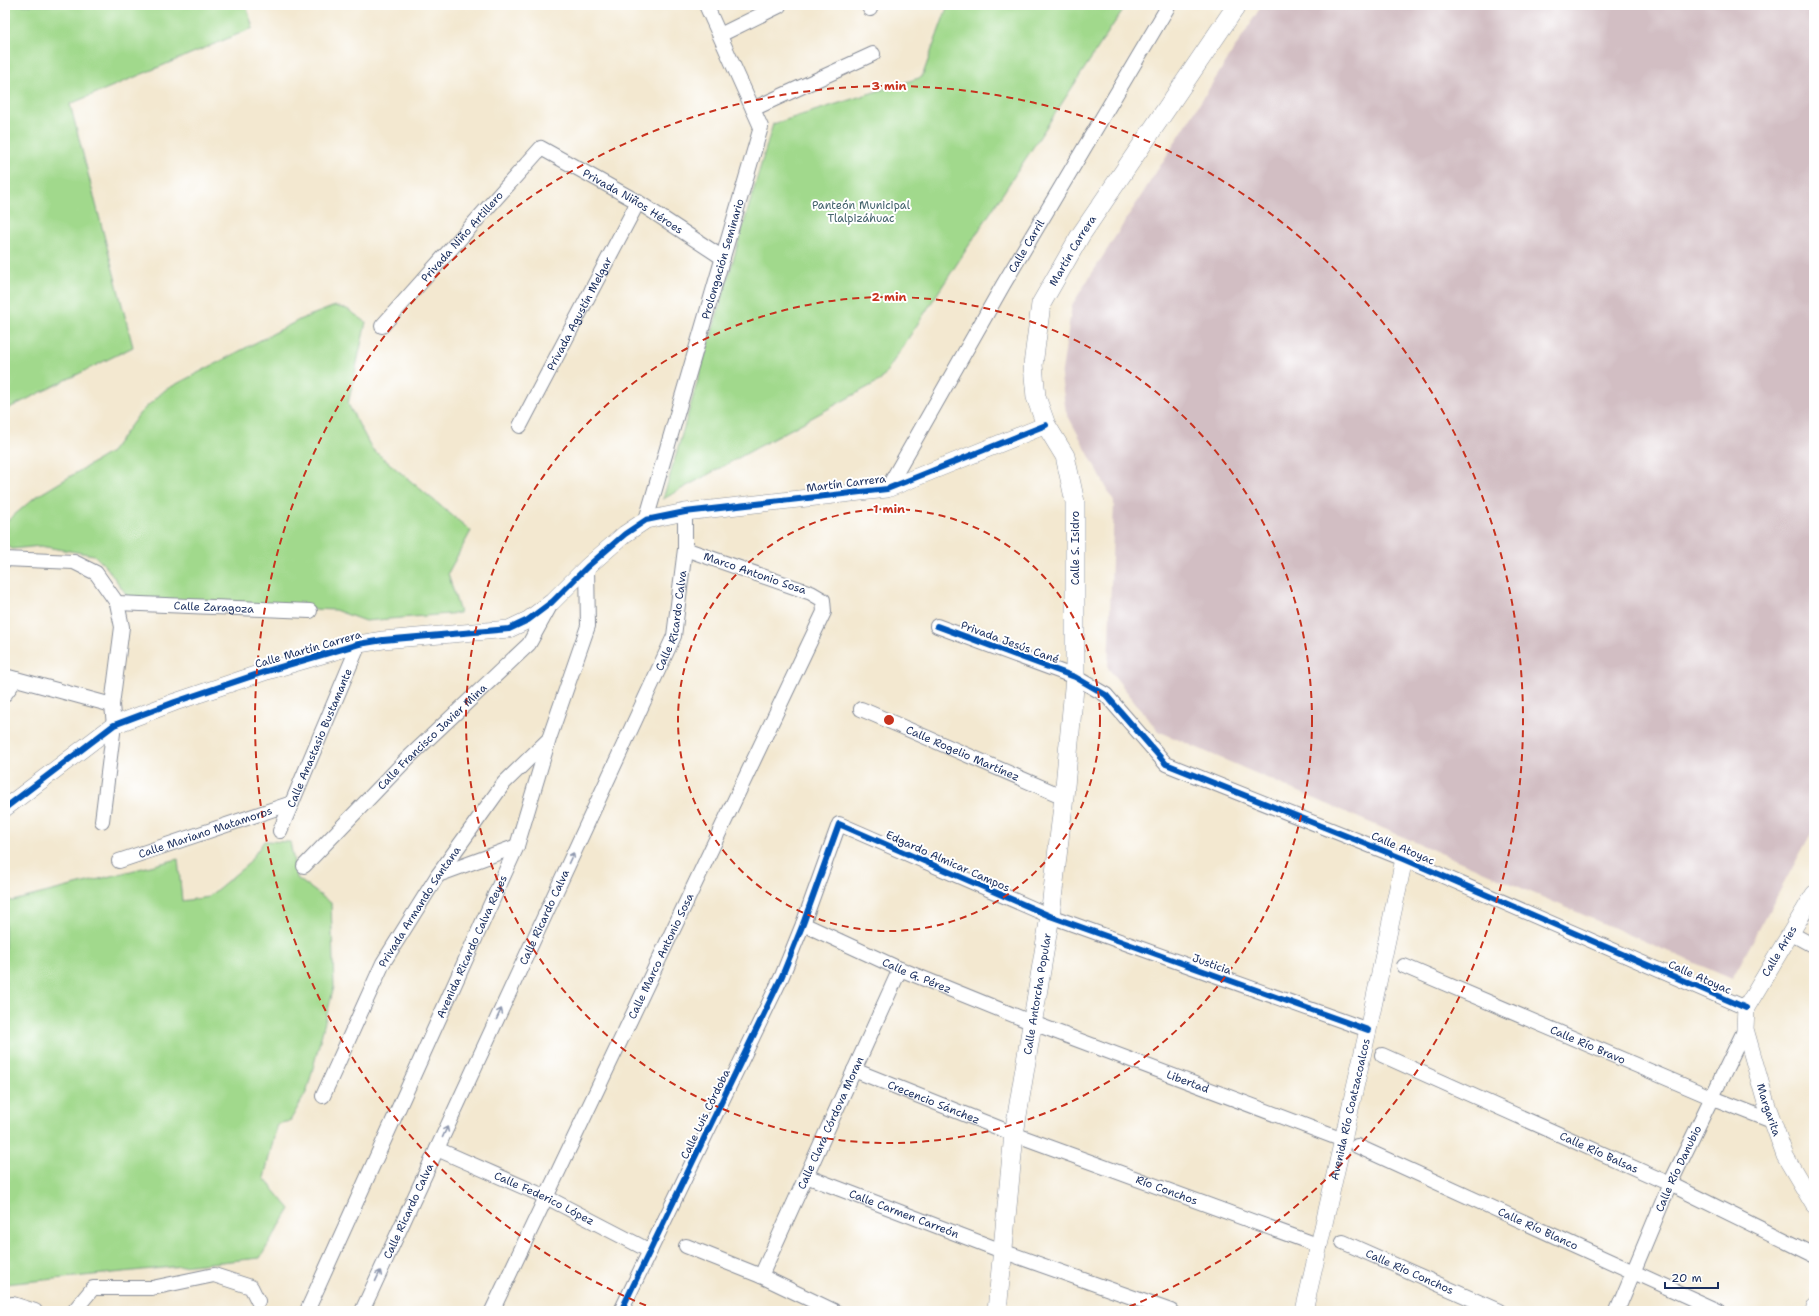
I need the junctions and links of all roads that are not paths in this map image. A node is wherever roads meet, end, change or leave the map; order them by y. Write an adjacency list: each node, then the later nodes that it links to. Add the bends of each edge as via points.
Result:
1 (706, 5): 5 (street, Prolongación Seminario)
2 (1169, 5): 14 (street, Calle Carril, via 1007,278)
3 (1237, 5): 12 (main road, Martín Carrera, via 1080,236 1041,304 1033,365 1036,397)
4 (779, 6): 5 (street)
5 (720, 35): 7 (street, Prolongación Seminario)
6 (873, 54): 7 (street)
7 (753, 110): 10 (street, Prolongación Seminario, via 762,127)
8 (541, 148): 9 (street, Privada Niños Héroes); 11 (street, Privada Niño Artillero)
9 (638, 202): 10 (street, Privada Niños Héroes); 13 (street, Privada Agustín Melgar)
10 (723, 258): 16 (street, Prolongación Seminario)
11 (382, 326)
12 (1046, 425): 14 (street, Martín Carrera); 27 (main road, Calle S. Isidro, via 1065,456 1075,502)
13 (520, 426)
14 (887, 489): 15 (street, Martín Carrera)
15 (685, 512): 16 (street, Calle Martín Carrera); 17 (street, Calle Ricardo Calva)
16 (646, 520): 19 (street, Calle Martín Carrera, via 625,534)
17 (685, 548): 20 (street, Marco Antonio Sosa, via 811,593); 62 (street, Calle Ricardo Calva, one-way to 17, via 674,636)
18 (5, 559): 21 (street, via 74,562 96,572)
19 (587, 567): 22 (street, Calle Martín Carrera); 32 (street, Avenida Ricardo Calva Reyes, via 588,626)
20 (823, 600): 65 (street, Calle Marco Antonio Sosa, via 824,612)
21 (117, 602): 23 (street, Calle Zaragoza); 29 (street, via 122,627)
22 (552, 602): 25 (street, Calle Martín Carrera, via 528,620 509,629); 42 (street, Calle Francisco Javier Mina, via 530,644 407,759)
23 (310, 611)
24 (937, 626): 27 (street, Privada Jesús Cané)
25 (359, 644): 31 (street, Calle Martín Carrera, via 260,673); 34 (street, Calle Anastasio Bustamante)
26 (11, 677): 28 (street); 29 (street)
27 (1075, 677): 33 (main road, Calle Antorcha Popular); 40 (street, Calle Atoyac, via 1106,695 1166,764)
28 (5, 694)
29 (112, 705): 31 (street)
30 (861, 709): 33 (street, Calle Rogelio Martínez)
31 (114, 725): 35 (street, Calle Martín Carrera); 36 (street)
32 (549, 739): 39 (street, Avenida Ricardo Calva Reyes); 43 (street, Privada Armando Santana, via 504,783)
33 (1064, 797): 45 (main road, Calle Antorcha Popular)
34 (292, 803): 38 (street, Calle Anastasio Bustamante); 41 (street, Calle Mariano Matamoros)
35 (5, 808)
36 (102, 821)
37 (839, 824): 45 (street, Edgardo Almicar Campos); 46 (street, Calle Luis Córdoba)
38 (280, 831)
39 (517, 846): 43 (street); 80 (street, Avenida Ricardo Calva Reyes)
40 (1404, 859): 51 (street, Calle Atoyac); 53 (street, Avenida Río Coatzacoalcos)
41 (119, 861)
42 (304, 866)
43 (438, 875): 57 (street, Privada Armando Santana, via 383,962)
44 (1814, 894): 47 (street, Calle Aries)
45 (1050, 916): 52 (main road, Calle Antorcha Popular); 53 (street, Justicia)
46 (803, 924): 50 (street, Calle G. Pérez); 70 (street, Calle Luis Córdoba, via 782,976)
47 (1790, 933): 48 (street); 51 (street, Calle Aries)
48 (1814, 946)
49 (1404, 966): 58 (street, Calle Río Bravo)
50 (900, 969): 52 (street, Calle G. Pérez); 56 (street, Calle Clara Córdova Moran)
51 (1746, 1008): 54 (street, Margarita)
52 (1033, 1023): 60 (main road, Calle Antorcha Popular); 61 (street, Libertad)
53 (1368, 1030): 61 (street, Avenida Río Coatzacoalcos)
54 (1745, 1030): 58 (street, Calle Río Danubio); 59 (street, Margarita)
55 (1382, 1055): 64 (street, Calle Río Balsas)
56 (854, 1070): 60 (street, Crecencio Sánchez); 63 (street, Calle Clara Córdova Moran)
57 (323, 1096)
58 (1712, 1098): 59 (street, Calle Río Bravo); 64 (street, Calle Río Danubio)
59 (1772, 1121): 66 (street, Margarita, via 1785,1156)
60 (1014, 1134): 69 (street, Río Conchos); 71 (main road, Calle Antorcha Popular)
61 (1350, 1143): 69 (street, Avenida Río Coatzacoalcos); 73 (street, Calle Río Blanco)
62 (436, 1149): 65 (street, Calle Federico López); 81 (street, Calle Ricardo Calva, one-way to 62)
63 (806, 1176): 71 (street, Calle Carmen Carreón); 74 (street, Calle Clara Córdova Moran)
64 (1670, 1184): 72 (street, Calle Río Balsas); 73 (street, Calle Río Danubio)
65 (546, 1197): 70 (street, Calle Federico López); 82 (street, Calle Marco Antonio Sosa)
66 (1814, 1205)
67 (1343, 1242): 88 (street, Calle Río Conchos)
68 (686, 1246): 74 (street)
69 (1320, 1246): 87 (street, Avenida Río Coatzacoalcos)
70 (650, 1251): 83 (street, Calle Luis Córdoba)
71 (1002, 1251): 85 (main road, Calle Antorcha Popular); 86 (street, Calle Carmen Carreón)
72 (1814, 1255)
73 (1634, 1271): 89 (street, Calle Río Danubio); 90 (street, Calle Río Blanco)
74 (761, 1276): 84 (street)
75 (258, 1301): 79 (street, via 251,1286 214,1275 152,1288 92,1288)
76 (5, 1305): 78 (street, via 13,1304)
77 (1814, 1307): 91 (street)
78 (36, 1311)
79 (74, 1311)
80 (307, 1311)
81 (362, 1311)
82 (492, 1311)
83 (621, 1311)
84 (834, 1311)
85 (997, 1311)
86 (1171, 1311)
87 (1304, 1311)
88 (1499, 1311)
89 (1617, 1311)
90 (1719, 1311)
91 (1813, 1311)

